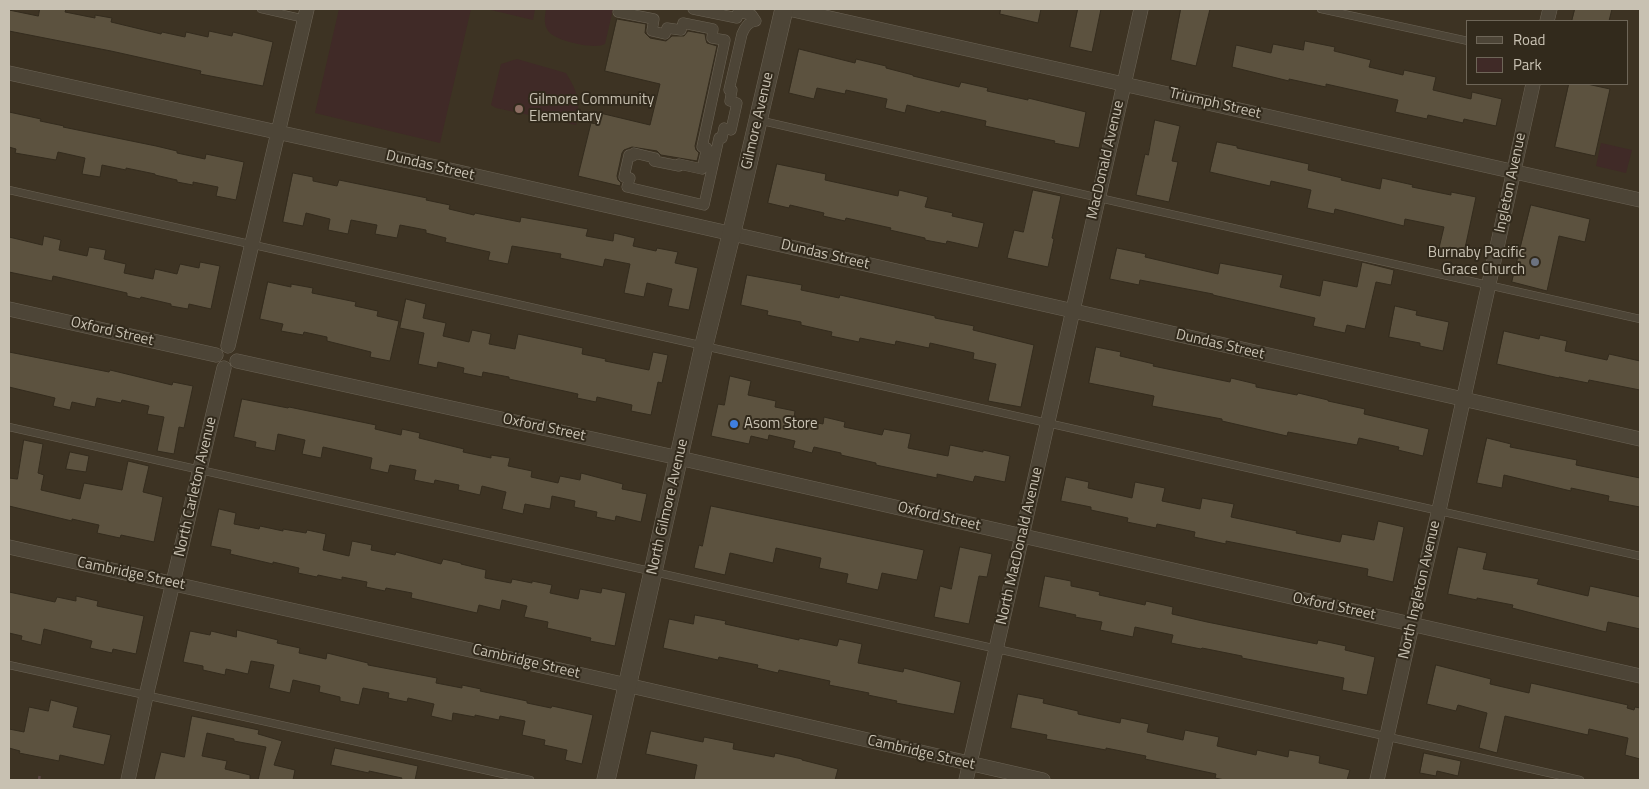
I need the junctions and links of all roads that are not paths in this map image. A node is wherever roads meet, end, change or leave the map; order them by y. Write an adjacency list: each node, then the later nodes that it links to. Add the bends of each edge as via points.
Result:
1 (261, 9): 8 (lane)
2 (620, 9): 3 (street, via 618,12 654,19 652,31 665,34 667,28 682,30 683,23 713,29 712,38 725,40 702,147 707,148 702,169 654,161 655,158 634,153 629,155 624,177 630,178 627,187 704,205 719,138 722,138 724,128 731,130 737,103 730,101 732,90 729,90 742,34 745,27 756,21 752,15 738,12 737,18)
3 (693, 9)
4 (784, 9): 13 (street, Gilmore Avenue)
5 (789, 9): 11 (street, Triumph Street)
6 (1141, 9): 11 (street, MacDonald Avenue)
7 (1321, 9): 9 (lane)
8 (306, 14): 14 (street)
9 (1466, 41)
10 (9, 73): 14 (street, Dundas Street)
11 (1124, 83): 15 (street, Triumph Street); 17 (street, MacDonald Avenue)
12 (1534, 85): 15 (street, Ingleton Avenue)
13 (758, 120): 17 (lane); 19 (street, Gilmore Avenue)
14 (279, 132): 19 (street, Dundas Street); 20 (street)
15 (1514, 171): 18 (street, Triumph Street); 21 (street, Ingleton Avenue)
16 (9, 190): 20 (lane)
17 (1098, 198): 21 (lane); 23 (street, MacDonald Avenue)
18 (1640, 200)
19 (731, 234): 23 (street, Dundas Street); 25 (street, North Gilmore Avenue)
20 (253, 245): 25 (lane); 26 (street)
21 (1489, 284): 24 (lane); 30 (street, Ingleton Avenue)
22 (9, 309): 27 (street, Oxford Street)
23 (1073, 311): 30 (street, Dundas Street); 31 (street, North MacDonald Avenue)
24 (1640, 319)
25 (704, 345): 31 (lane); 34 (street, North Gilmore Avenue)
26 (228, 346): 27 (street); 28 (street, via 236,352)
27 (216, 355): 29 (street, via 217,363)
28 (237, 361): 29 (street, via 232,367); 34 (street, Oxford Street)
29 (224, 368): 35 (street, North Carleton Avenue)
30 (1464, 400): 33 (street, Dundas Street); 36 (street, North Ingleton Avenue)
31 (1048, 423): 36 (lane); 37 (street, North MacDonald Avenue)
32 (9, 427): 35 (lane)
33 (1640, 439)
34 (679, 458): 37 (street, Oxford Street); 40 (street, North Gilmore Avenue)
35 (199, 470): 40 (lane); 41 (street, North Carleton Avenue)
36 (1439, 510): 39 (lane); 42 (street, North Ingleton Avenue)
37 (1022, 536): 42 (street, Oxford Street); 43 (street, North MacDonald Avenue)
38 (9, 547): 41 (street, Cambridge Street)
39 (1640, 556)
40 (653, 572): 43 (lane); 46 (street, North Gilmore Avenue)
41 (173, 583): 46 (street, Cambridge Street); 47 (street, North Carleton Avenue)
42 (1412, 624): 45 (street, Oxford Street); 48 (street, North Ingleton Avenue)
43 (996, 650): 48 (lane); 49 (street, North MacDonald Avenue)
44 (9, 665): 47 (lane)
45 (1640, 676)
46 (628, 685): 49 (street, Cambridge Street); 52 (street, North Gilmore Avenue)
47 (146, 696): 50 (street, North Carleton Avenue); 51 (lane)
48 (1386, 736): 55 (street, North Ingleton Avenue); 56 (lane)
49 (970, 764): 53 (street, North MacDonald Avenue); 54 (street, Cambridge Street)
50 (128, 780)
51 (530, 780)
52 (606, 780)
53 (966, 780)
54 (1042, 780)
55 (1377, 780)
56 (1580, 780)

